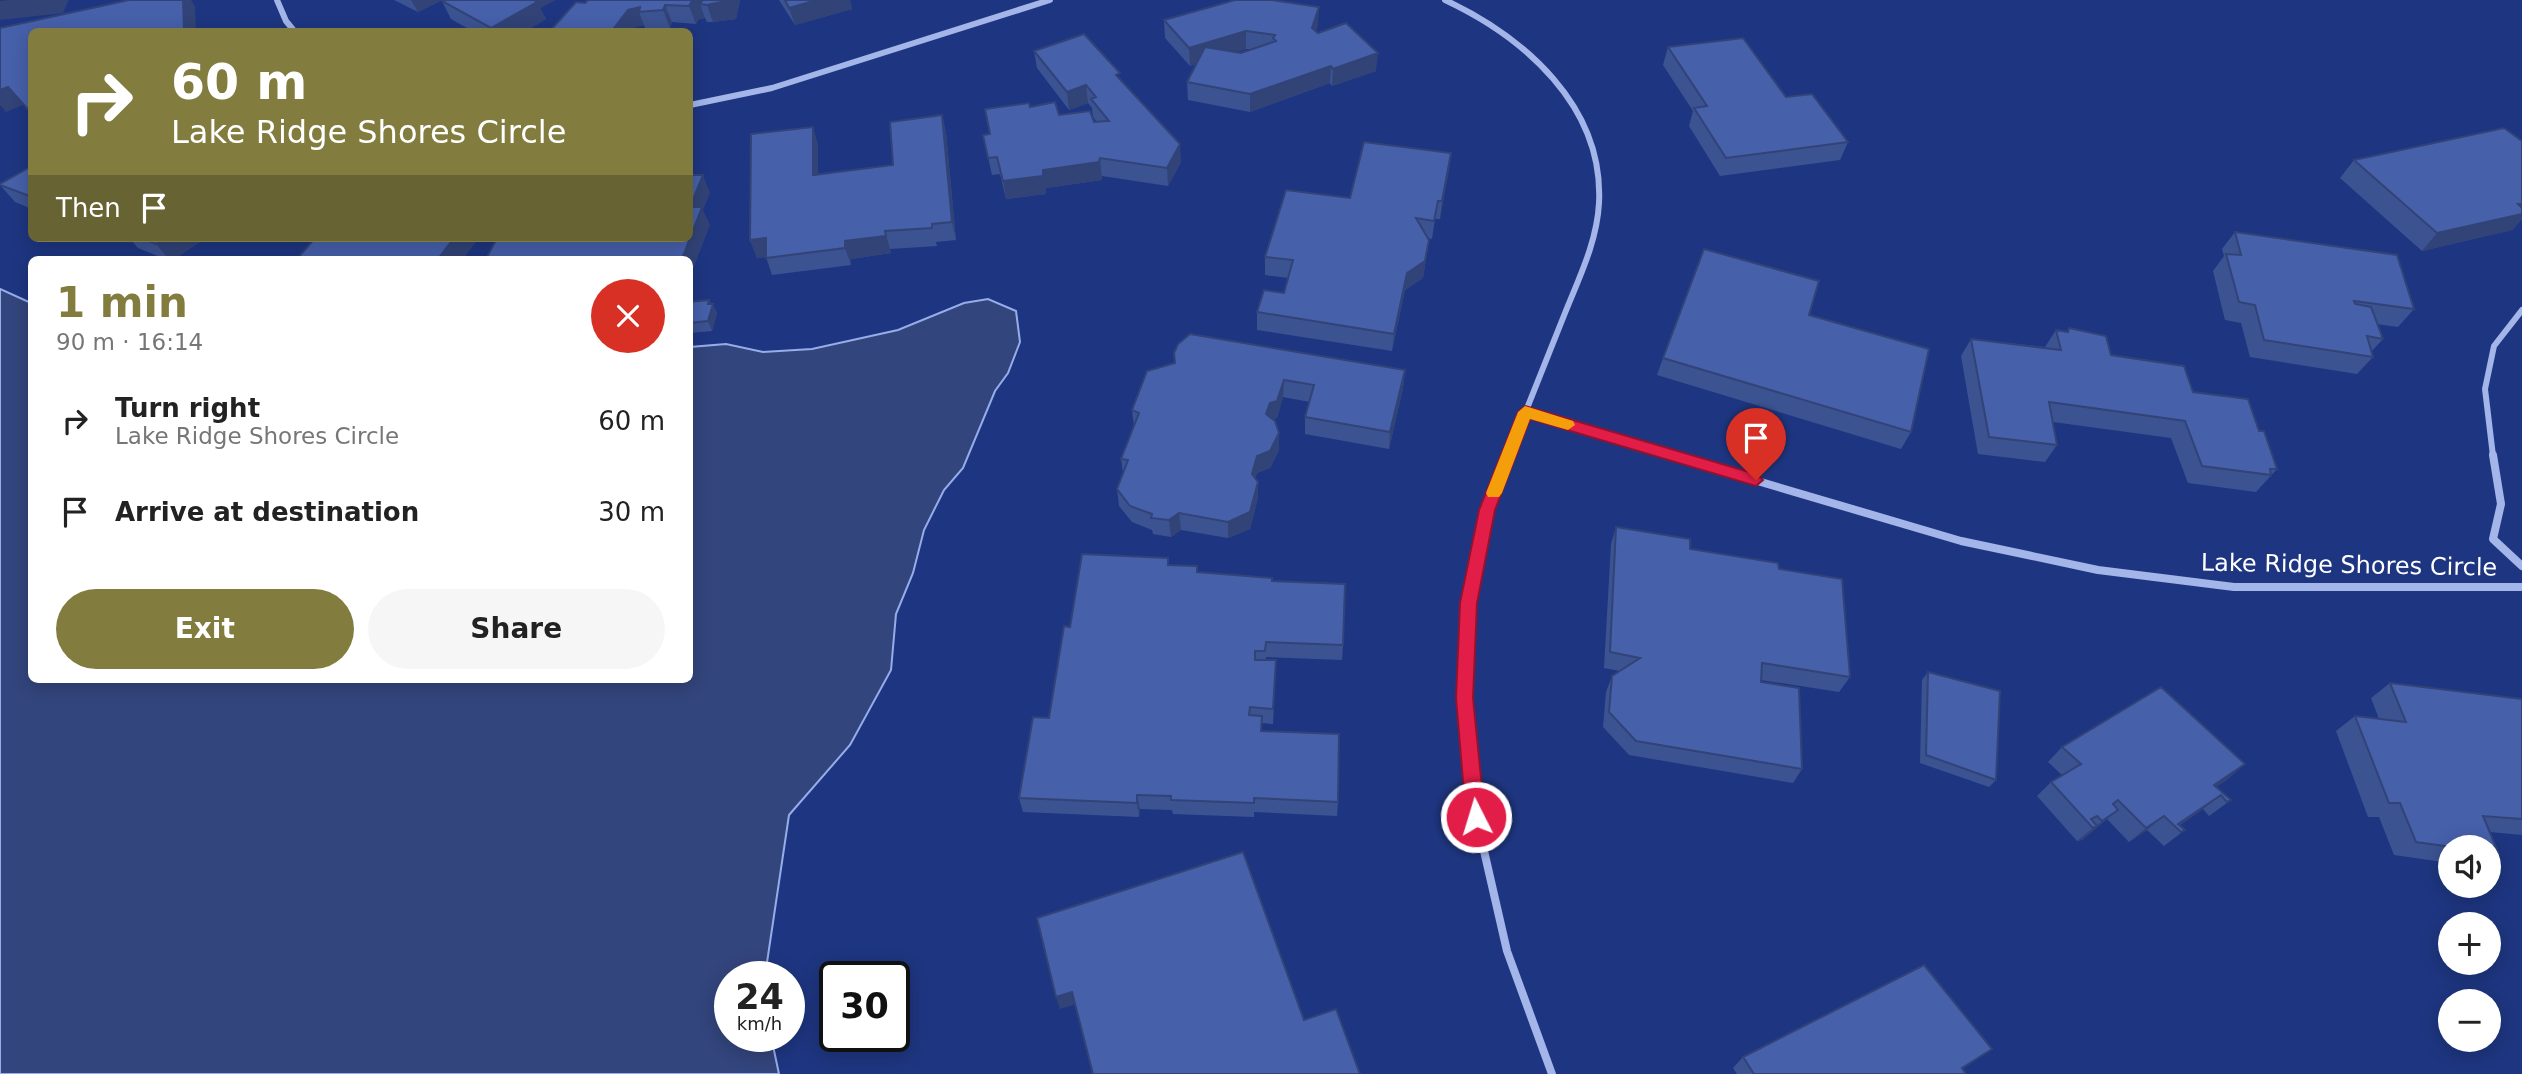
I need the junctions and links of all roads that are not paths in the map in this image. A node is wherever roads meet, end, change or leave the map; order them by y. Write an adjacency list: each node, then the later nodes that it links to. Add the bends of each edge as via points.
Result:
1 (277, 0): 4 (street)
2 (1050, 0): 5 (street, via 772,88)
3 (1445, 0): 7 (street, via 1519,43 1551,75 1577,114 1593,155 1599,200 1592,244)
4 (292, 28)
5 (693, 104)
6 (2522, 310): 8 (street, Lake Ridge Shores Circle, via 2494,346 2485,389 2501,504 2493,539)
7 (1525, 412): 9 (street, Lake Ridge Shores Circle, via 1961,541 2098,570 2234,587); 10 (street, via 1487,510 1468,603 1464,698 1476,817 1504,937)
8 (2522, 566)
9 (2522, 587)
10 (1552, 1074)

